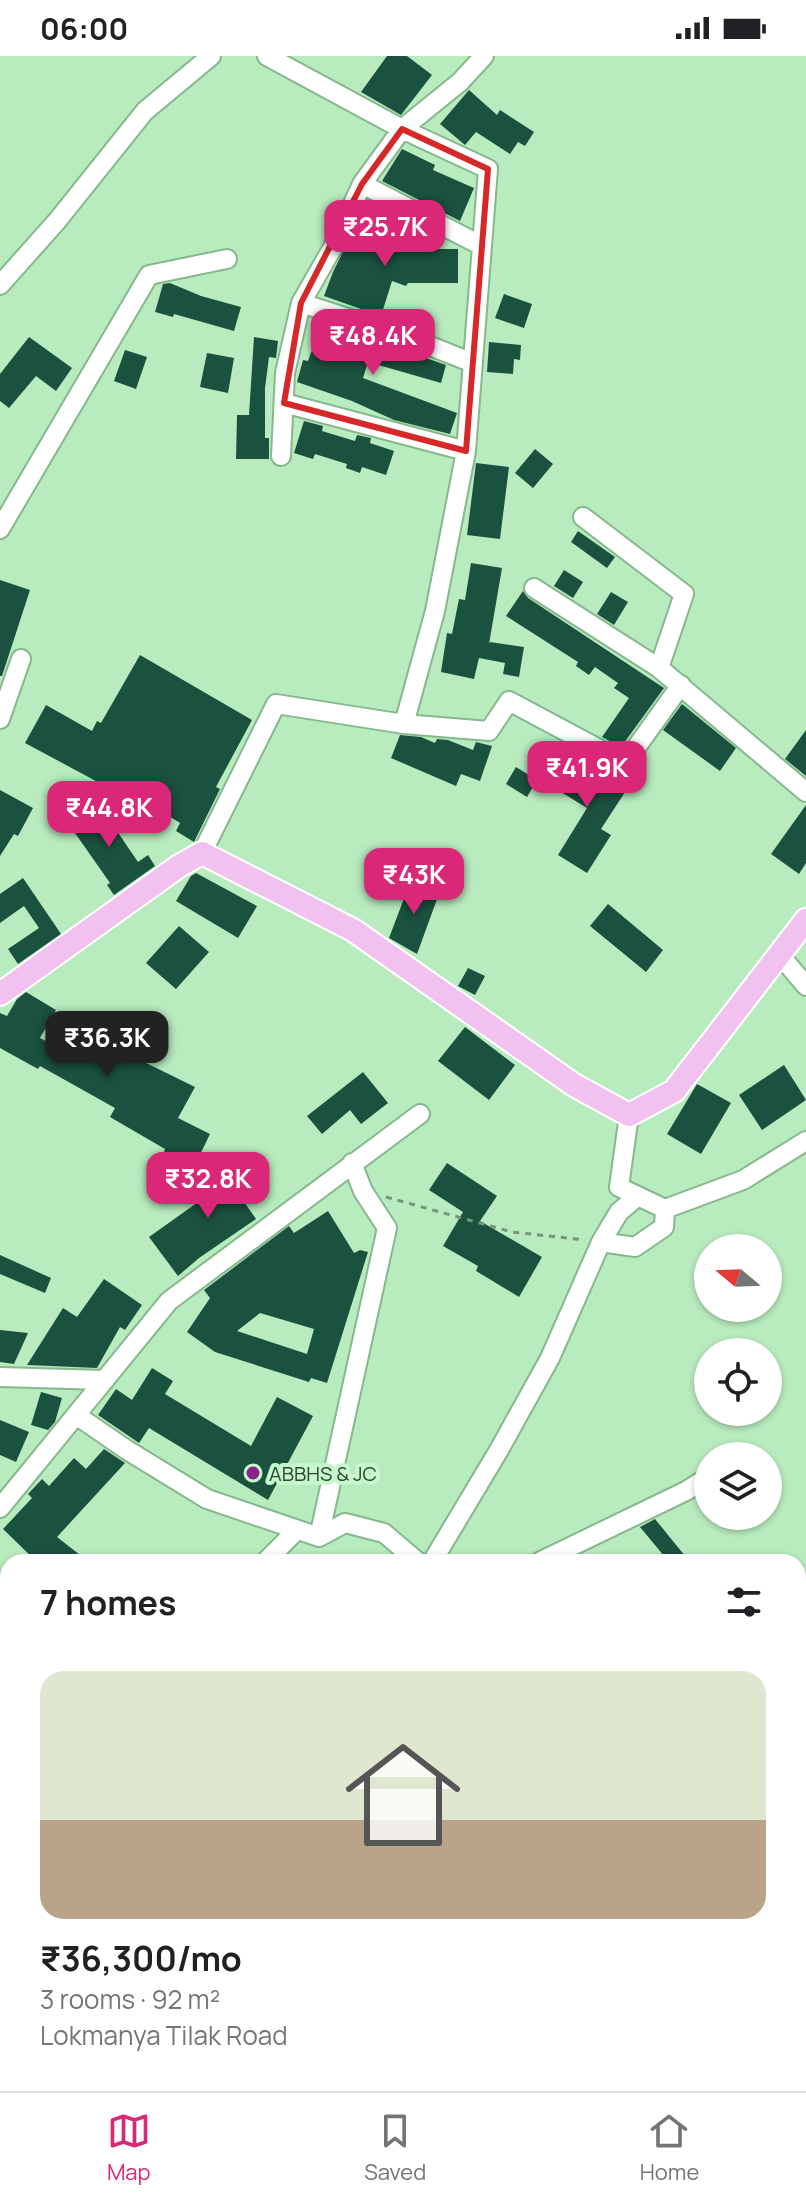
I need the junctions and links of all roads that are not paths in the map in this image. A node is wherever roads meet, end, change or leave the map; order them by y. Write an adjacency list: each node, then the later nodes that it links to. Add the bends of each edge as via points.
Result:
1 (211, 56): 8 (street, via 145,111)
2 (267, 56): 4 (street)
3 (484, 56): 4 (street)
4 (402, 129): 5 (street); 6 (street, via 488,169)
5 (362, 184): 6 (street); 9 (street)
6 (482, 246): 10 (street)
7 (227, 259): 15 (street, via 149,275)
8 (0, 285)
9 (301, 303): 10 (street); 11 (street, via 285,373)
10 (473, 363): 12 (street)
11 (284, 403): 12 (street); 13 (street)
12 (466, 451): 21 (street, via 435,611)
13 (281, 456)
14 (583, 517): 18 (street, via 684,594)
15 (0, 529)
16 (534, 588): 18 (street)
17 (21, 659): 20 (street)
18 (659, 668): 19 (street)
19 (681, 685): 21 (street, via 625,763 509,701 489,731); 22 (street)
20 (0, 719)
21 (404, 724): 23 (street, via 276,704)
22 (806, 792)
23 (202, 853): 26 (main road); 29 (main road, via 353,930 574,1085)
24 (806, 920): 25 (main road)
25 (779, 954): 27 (street); 29 (main road, via 674,1091)
26 (3, 986)
27 (806, 986)
28 (420, 1114): 31 (street)
29 (629, 1115): 32 (street, via 619,1187)
30 (806, 1141): 33 (street, via 743,1180)
31 (352, 1163): 36 (street, via 169,1301); 41 (street, via 387,1228)
32 (638, 1196): 33 (street); 34 (street, via 619,1212)
33 (665, 1209): 34 (street, via 664,1227 635,1247)
34 (601, 1242): 44 (street, via 550,1358)
35 (0, 1377): 36 (street)
36 (105, 1380): 37 (street)
37 (76, 1415): 39 (street); 40 (street, via 207,1499)
38 (694, 1486): 45 (street)
39 (0, 1508)
40 (297, 1530): 41 (street); 42 (street)
41 (319, 1537): 43 (street, via 345,1523 384,1533)
42 (273, 1554)
43 (409, 1554)
44 (437, 1554)
45 (560, 1554)

